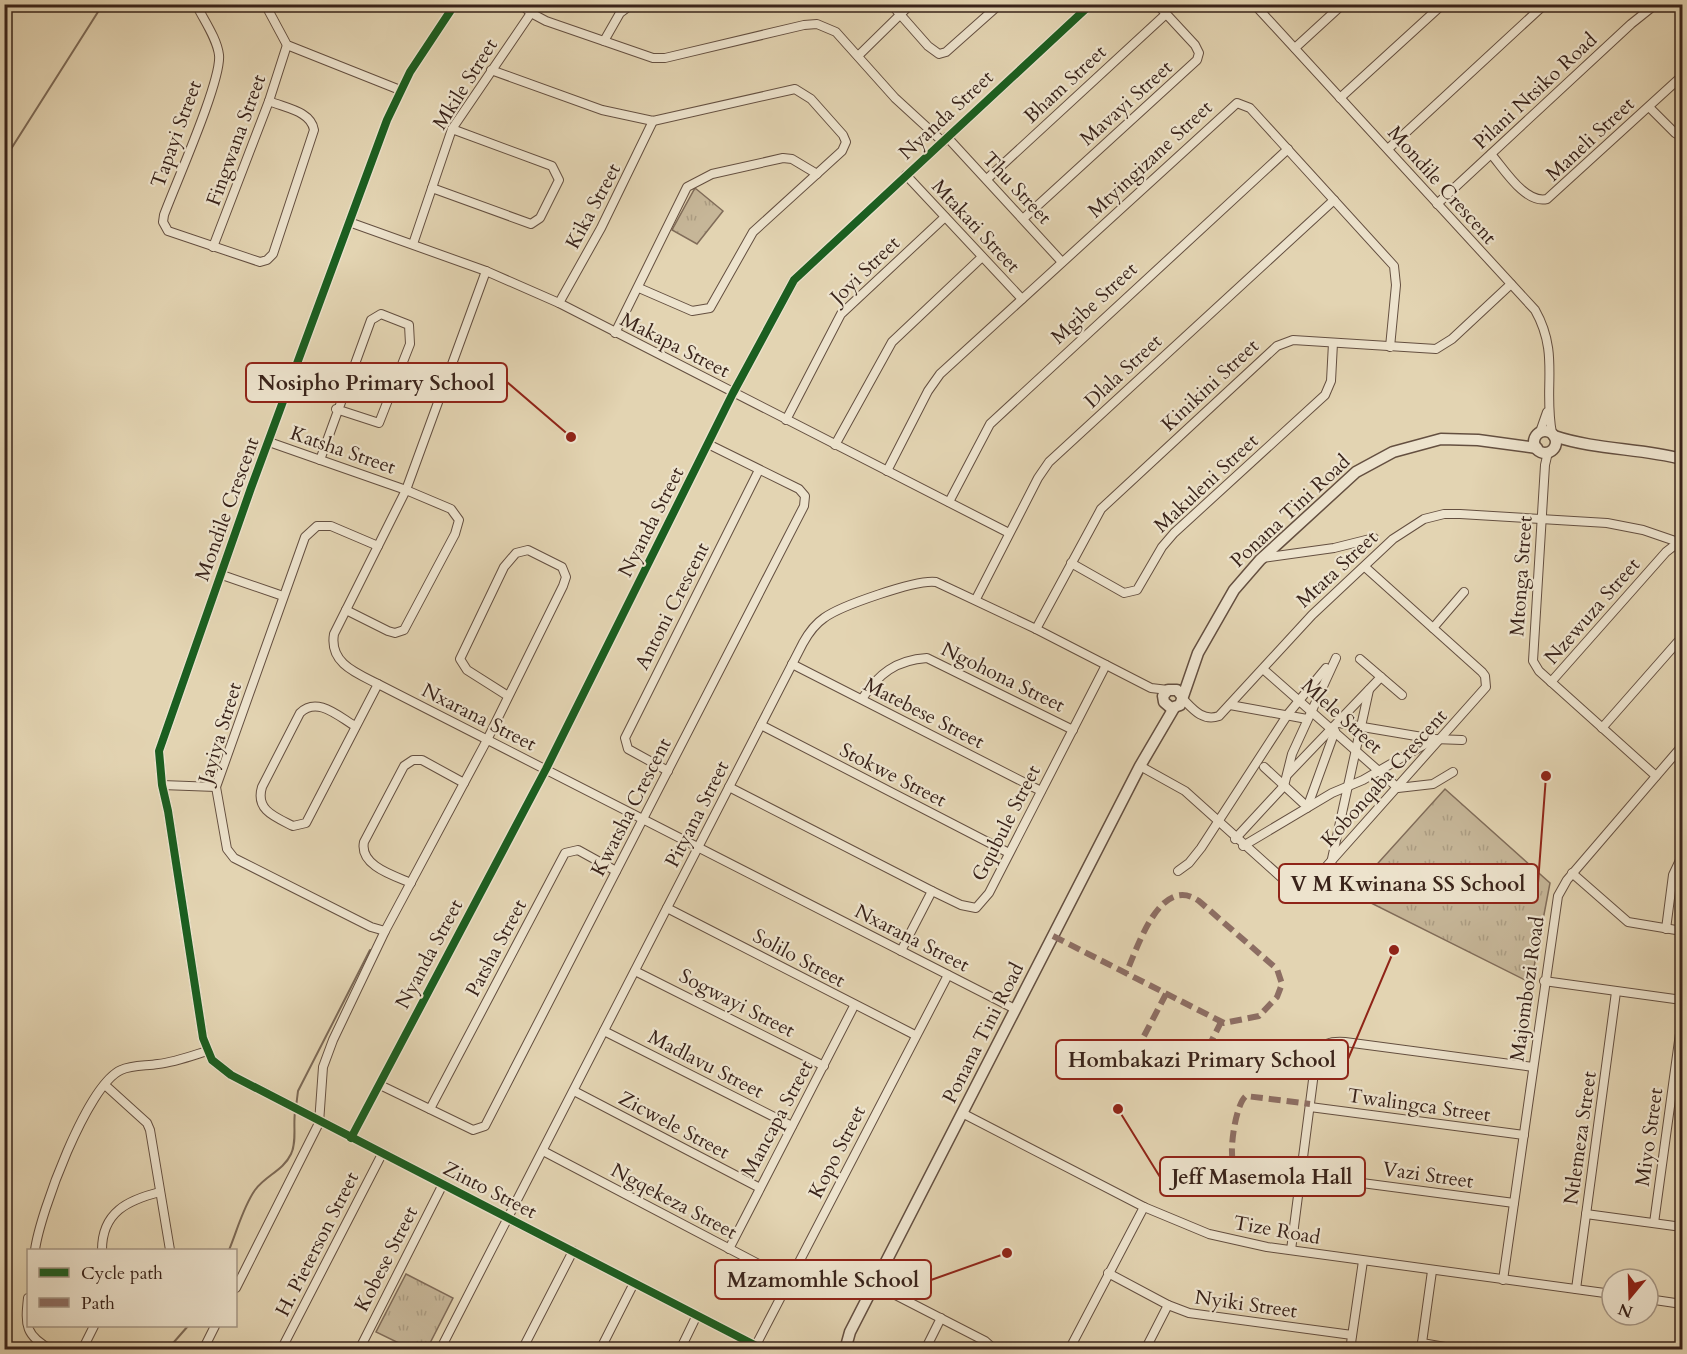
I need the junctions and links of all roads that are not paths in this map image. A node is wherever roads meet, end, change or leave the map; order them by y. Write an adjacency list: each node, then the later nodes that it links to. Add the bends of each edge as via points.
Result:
1 (196, 4): 46 (street, Tapayi Street, via 218,50 219,61 163,222 168,231)
2 (265, 4): 20 (street)
3 (455, 4): 25 (street, Mondile Crescent)
4 (521, 4): 16 (street, Thu Street)
5 (632, 4): 19 (street, via 620,14)
6 (891, 4): 18 (street)
7 (911, 4): 18 (street)
8 (1000, 4): 18 (street, via 943,53 931,49)
9 (1091, 4): 32 (street, Nyanda Street)
10 (1157, 4): 17 (street, Mavayi Street)
11 (1343, 4): 21 (street)
12 (1443, 4): 26 (street)
13 (1545, 4): 34 (street)
14 (1656, 4): 35 (street, Pilani Ntsiko Road)
15 (1256, 5): 21 (street, Mondile Crescent)
16 (531, 13): 19 (street, Thu Street); 23 (street, Mkile Street)
17 (1166, 14): 38 (street, Bham Street); 43 (street, Mavayi Street, via 1195,45 1197,60)
18 (900, 15): 22 (street)
19 (604, 41): 22 (street, Thu Street, via 648,57 665,58 817,24 836,32)
20 (287, 45): 25 (street); 27 (street, Fingwana Street)
21 (1295, 48): 26 (street, Mondile Crescent)
22 (858, 56): 32 (street, Thu Street, via 895,98)
23 (491, 69): 29 (street, via 602,110); 30 (street, Mkile Street)
24 (1683, 76): 28 (street, Maneli Street)
25 (400, 90): 44 (street, Mondile Crescent)
26 (1340, 98): 34 (street, Mondile Crescent)
27 (269, 101): 46 (street, Fingwana Street); 46 (street, Tapayi Street, via 305,115 314,130 276,249 270,258 260,262)
28 (1649, 107): 31 (street); 35 (street, Maneli Street, via 1547,199 1529,196)
29 (653, 121): 36 (street, via 784,91 801,91 828,117 846,142 842,151); 53 (street, Kika Street)
30 (452, 129): 39 (street, Mkile Street); 39 (street, via 552,166 559,180 540,218 531,224)
31 (1683, 137)
32 (945, 139): 37 (street, Nyanda Street); 38 (street, Thu Street)
33 (1288, 149): 40 (street, Mtyingizane Street); 48 (street, Mtyingizane Street, via 1250,108 1237,103); 74 (street, Mgibe Street, via 990,424)
34 (1388, 149): 41 (street, Mondile Crescent)
35 (1491, 154): 41 (street, Pilani Ntsiko Road)
36 (817, 174): 51 (street, via 753,231 710,308 692,311); 51 (street, via 783,158 712,174 692,184 681,198)
37 (906, 175): 42 (street, Mtakati Street); 57 (street, Nyanda Street, via 799,274)
38 (987, 179): 43 (street, Thu Street)
39 (432, 188): 45 (street, Mkile Street)
40 (1334, 200): 56 (street, Mtyingizane Street, via 1394,266); 76 (street, Dlala Street, via 1049,462)
41 (1437, 204): 50 (street, Mondile Crescent)
42 (945, 217): 47 (street, Mtakati Street); 60 (street, Joyi Street, via 841,314)
43 (1024, 218): 48 (street, Thu Street)
44 (349, 222): 45 (street, Makapa Street); 64 (street, Mondile Crescent)
45 (413, 244): 49 (street, Makapa Street)
46 (213, 247)
47 (982, 257): 52 (street, Mtakati Street); 66 (street, via 892,342)
48 (1062, 262): 52 (street, Mtyingizane Street)
49 (486, 271): 53 (street, Makapa Street); 73 (street, Nxarana Street)
50 (1511, 284): 56 (street, Kinikini Street, via 1442,346); 59 (street, Mondile Crescent, via 1534,310 1549,341)
51 (639, 288): 54 (street)
52 (1022, 299): 72 (street, Mtyingizane Street, via 936,379)
53 (559, 303): 54 (street, Makapa Street)
54 (615, 333): 57 (street, Makapa Street)
55 (1333, 343): 56 (street, Kinikini Street); 81 (street, Kinikini Street, via 1286,341 1271,351 1109,500 1095,517); 81 (street, Makuleni Street, via 1331,381 1324,395 1174,533 1137,590 1124,593)
56 (1390, 347)
57 (733, 393): 60 (street, Makapa Street); 65 (street, Nyanda Street)
58 (336, 409): 58 (street, via 379,423 411,344 410,325 381,314 371,320); 70 (street)
59 (1547, 412): 61 (street, Mondile Crescent); 62 (street, Mondile Crescent)
60 (786, 420): 66 (street, Makapa Street)
61 (1538, 434): 62 (street, Ponana Tini Road); 63 (street, Ponana Tini Road); 68 (street)
62 (1553, 435): 67 (street, Ponana Tini Road); 68 (street)
63 (1478, 440): 68 (street, Ponana Tini Road); 80 (street, Ponana Tini Road, via 1431,441 1371,462 1333,491)
64 (269, 442): 70 (street, Katsha Street); 83 (street, Mondile Crescent)
65 (708, 444): 71 (street, Kwatsha Crescent); 125 (street, Nyanda Street)
66 (835, 445): 72 (street, Makapa Street)
67 (1598, 447): 68 (street, Ponana Tini Road); 69 (street, Ponana Tini Road)
68 (1545, 450): 75 (street, Mtonga Street)
69 (1683, 459)
70 (320, 460): 73 (street, Katsha Street)
71 (759, 470): 127 (street, Antoni Crescent, via 627,731 625,746); 127 (street, Kwatsha Crescent, via 802,492 806,500)
72 (887, 471): 74 (street, Makapa Street)
73 (406, 490): 79 (street, Nxarana Street); 87 (street, Katsha Street, via 455,513 459,524 455,534 405,630 388,631)
74 (949, 502): 76 (street, Makapa Street)
75 (1542, 519): 78 (street, Mtata Street, via 1607,523); 82 (street, Mtata Street, via 1434,516 1393,539); 99 (street, Mtonga Street, via 1532,655 1535,666)
76 (1009, 533): 86 (street, Dlala Street)
77 (1374, 538): 80 (street)
78 (1682, 543): 99 (street, Nzewuza Street, via 1666,552)
79 (378, 546): 85 (street, Jayiya Street, via 331,526 314,528 305,537); 87 (street, Nxarana Street)
80 (1262, 558): 91 (street, Ponana Tini Road, via 1234,590)
81 (1071, 564): 89 (street, Kinikini Street)
82 (1365, 567): 88 (street, Kobonqaba Crescent); 97 (street, Mtata Street, via 1294,633)
83 (222, 574): 85 (street); 132 (street, Mondile Crescent, via 159,751)
84 (1464, 592): 88 (street)
85 (283, 596): 134 (street, Jayiya Street)
86 (976, 599): 89 (street, Pityana Street); 94 (street, Pityana Street, via 927,580 906,585 825,617 809,633)
87 (346, 610): 100 (street, Nxarana Street, via 334,634 336,656 344,665)
88 (1433, 627): 117 (street, Kobonqaba Crescent, via 1487,681 1481,695)
89 (1036, 629): 95 (street, Pityana Street)
90 (1683, 637): 115 (street)
91 (1198, 653): 102 (street, Ponana Tini Road); 107 (street, Ponana Tini Road)
92 (1336, 658): 110 (street)
93 (1360, 659): 98 (street)
94 (792, 664): 105 (street, Matebese Street); 111 (street, Pityana Street)
95 (1106, 665): 102 (street, Pityana Street); 116 (street, Gqubule Street)
96 (1326, 668): 106 (street)
97 (1263, 669): 106 (street, Mlele Street); 108 (street, Mtata Street)
98 (1381, 677): 101 (street); 103 (street)
99 (1551, 682): 115 (street, Nzewuza Street)
100 (378, 684): 112 (street); 118 (street, Nxarana Street)
101 (1369, 690): 113 (street); 114 (street)
102 (1166, 695): 107 (street, via 1168,706); 107 (street, via 1177,690); 122 (street, Ponana Tini Road)
103 (1402, 695)
104 (508, 696): 104 (street, via 566,577 558,564 528,550 516,553 504,567 459,659 467,670); 118 (street)
105 (862, 699): 116 (street, Ngohona Street, via 884,672 927,658); 137 (street, Matebese Street)
106 (1299, 700): 109 (street); 110 (street, Mlele Street)
107 (1179, 702): 108 (street, Mtata Street, via 1211,718); 122 (street, Ponana Tini Road)
108 (1230, 705): 109 (street)
109 (1288, 714): 110 (street); 140 (street)
110 (1309, 715): 114 (street, Mlele Street); 130 (street)
111 (761, 725): 135 (street, Pityana Street); 144 (street, Stokwe Street)
112 (355, 726): 112 (street, via 303,826 293,826 264,809 260,794 300,713 309,705 319,705)
113 (1360, 727): 114 (street); 117 (street); 121 (street)
114 (1336, 728): 121 (street, Mlele Street); 130 (street, via 1304,754); 138 (street)
115 (1602, 728): 129 (street, Nzewuza Street)
116 (1073, 730): 137 (street, Gqubule Street)
117 (1437, 739): 119 (street); 126 (street); 136 (street, Kobonqaba Crescent)
118 (487, 740): 125 (street, Nxarana Street); 131 (street)
119 (1462, 740)
120 (1683, 746): 129 (street, Majombozi Road)
121 (1355, 749): 126 (street, Mlele Street); 133 (street)
122 (1148, 751): 123 (street, Ponana Tini Road)
123 (1140, 766): 140 (street, Kobonqaba Crescent, via 1178,786); 164 (street, Ponana Tini Road)
124 (1264, 767): 130 (street)
125 (546, 770): 139 (street, Nxarana Street); 172 (street, Nyanda Street)
126 (1378, 770): 133 (street); 136 (street, Mlele Street)
127 (668, 771): 139 (street, Kwatsha Crescent)
128 (1453, 772): 136 (street, via 1433,784)
129 (1656, 776): 149 (street, Majombozi Road)
130 (1285, 782): 138 (street); 141 (street)
131 (464, 783): 151 (street); 151 (street, via 422,760 409,762 364,843 364,854 373,865)
132 (162, 785): 134 (street); 168 (street, Mondile Crescent)
133 (1348, 786): 138 (street); 146 (street)
134 (216, 787): 155 (street, Jayiya Street, via 226,849 234,858)
135 (729, 787): 142 (street, Pityana Street); 152 (street, Gqubule Street)
136 (1398, 788): 146 (street, Kobonqaba Crescent)
137 (1041, 791): 144 (street, Gqubule Street)
138 (1306, 807): 143 (street)
139 (644, 819): 142 (street, Nxarana Street); 148 (street, Kwatsha Crescent)
140 (1218, 823): 141 (street, Kobonqaba Crescent); 147 (street, via 1189,863)
141 (1235, 839): 143 (street, Kobonqaba Crescent)
142 (699, 846): 153 (street, Pityana Street); 157 (street, Nxarana Street)
143 (1243, 846): 146 (street, Kobonqaba Crescent, via 1300,891)
144 (1009, 853): 152 (street, Gqubule Street, via 980,906 969,908)
145 (1683, 856): 154 (street, via 1673,875)
146 (1333, 860): 150 (street)
147 (1178, 871)
148 (616, 872): 175 (street, Patsha Street, via 578,850 566,853); 175 (street, Kwatsha Crescent, via 485,1126 473,1130)
149 (1572, 873): 154 (street, via 1628,922); 160 (street, Majombozi Road, via 1555,904)
150 (1328, 876)
151 (411, 884): 155 (street)
152 (932, 891): 157 (street)
153 (667, 908): 158 (street, Pityana Street); 163 (street, Solilo Street)
154 (1666, 929): 156 (street)
155 (386, 931): 177 (street, via 327,1055)
156 (1683, 932)
157 (901, 951): 159 (street, Nxarana Street)
158 (636, 971): 166 (street, Pityana Street); 169 (street, Sogwayi Street)
159 (948, 975): 164 (street, Nxarana Street); 167 (street, Kopo Street)
160 (1544, 981): 161 (street); 170 (street, Majombozi Road)
161 (1616, 992): 162 (street); 189 (street, Ntlemeza Street)
162 (1683, 1000)
163 (854, 1006): 167 (street, Solilo Street); 169 (street, Mancapa Street)
164 (1015, 1008): 176 (street, Ponana Tini Road)
165 (1683, 1019): 191 (street, Miyo Street)
166 (604, 1031): 173 (street, Pityana Street); 178 (street, Madlavu Street)
167 (915, 1035): 202 (street, Kopo Street)
168 (207, 1051): 171 (street, via 123,1069); 177 (street, Zinto Street, via 231,1075)
169 (824, 1066): 178 (street, Mancapa Street)
170 (1533, 1067): 174 (street, via 1334,1041 1317,1054); 179 (street, Majombozi Road)
171 (105, 1085): 186 (street, via 147,1123 153,1138); 194 (street, via 73,1139 41,1220)
172 (380, 1085): 175 (street, Kwatsha Crescent); 180 (street, Nyanda Street)
173 (574, 1091): 181 (street, Pityana Street); 185 (street, Zicwele Street)
174 (1310, 1107): 179 (street, Twalingca Street); 183 (street)
175 (430, 1109)
176 (962, 1113): 188 (street, Tize Road); 205 (street, Ponana Tini Road)
177 (319, 1123): 180 (street, Zinto Street); 206 (street)
178 (792, 1126): 185 (street, Mancapa Street)
179 (1524, 1135): 187 (street, Majombozi Road)
180 (351, 1138): 182 (street, Zinto Street)
181 (543, 1151): 190 (street, Pityana Street); 193 (street, Ngqekeza Street)
182 (382, 1154): 184 (street, Zinto Street); 224 (street, H. Pieterson Street)
183 (1301, 1175): 187 (street, Vazi Street); 197 (street)
184 (443, 1184): 190 (street, Zinto Street); 225 (street, Kobese Street)
185 (759, 1188): 193 (street, Mancapa Street)
186 (160, 1192): 195 (street, via 124,1204 105,1231); 196 (street)
187 (1514, 1203): 203 (street, Majombozi Road)
188 (1144, 1207): 197 (street, Tize Road, via 1209,1234); 201 (street)
189 (1586, 1214): 191 (street); 207 (street, Ntlemeza Street)
190 (507, 1217): 198 (street, Zinto Street); 226 (street, Pityana Street)
191 (1654, 1223): 192 (street)
192 (1683, 1227)
193 (729, 1248): 202 (street, Ngqekeza Street)
194 (35, 1249)
195 (102, 1249)
196 (170, 1249)
197 (1291, 1250): 199 (street, Tize Road)
198 (573, 1251): 204 (street, Zinto Street); 227 (street)
199 (1363, 1261): 200 (street, Tize Road); 218 (street)
200 (1432, 1271): 203 (street, Tize Road); 219 (street)
201 (1108, 1273): 210 (street, Nyiki Street); 234 (street)
202 (789, 1280): 220 (street, Kopo Street)
203 (1503, 1280): 207 (street, Tize Road)
204 (634, 1282): 212 (street, Zinto Street); 228 (street)
205 (874, 1284): 213 (street); 217 (street, Ponana Tini Road)
206 (237, 1286)
207 (1576, 1289): 208 (street, Tize Road)
208 (1600, 1292)
209 (1660, 1301): 211 (street)
210 (1168, 1305): 218 (street, Nyiki Street, via 1189,1313); 235 (street)
211 (1683, 1305)
212 (696, 1315): 220 (street, Zinto Street); 229 (street)
213 (941, 1318): 232 (street); 233 (street)
214 (28, 1327): 221 (street)
215 (94, 1327): 222 (street)
216 (214, 1327): 223 (street)
217 (850, 1332): 230 (street, Ponana Tini Road); 231 (street, Ponana Tini Road)
218 (1352, 1335): 236 (street)
219 (1422, 1346): 237 (street)
220 (760, 1347)
221 (52, 1350)
222 (82, 1350)
223 (203, 1350)
224 (281, 1350)
225 (359, 1350)
226 (440, 1350)
227 (522, 1350)
228 (600, 1350)
229 (680, 1350)
230 (836, 1350)
231 (845, 1350)
232 (925, 1350)
233 (995, 1350)
234 (1069, 1350)
235 (1145, 1350)
236 (1350, 1350)
237 (1462, 1350)

